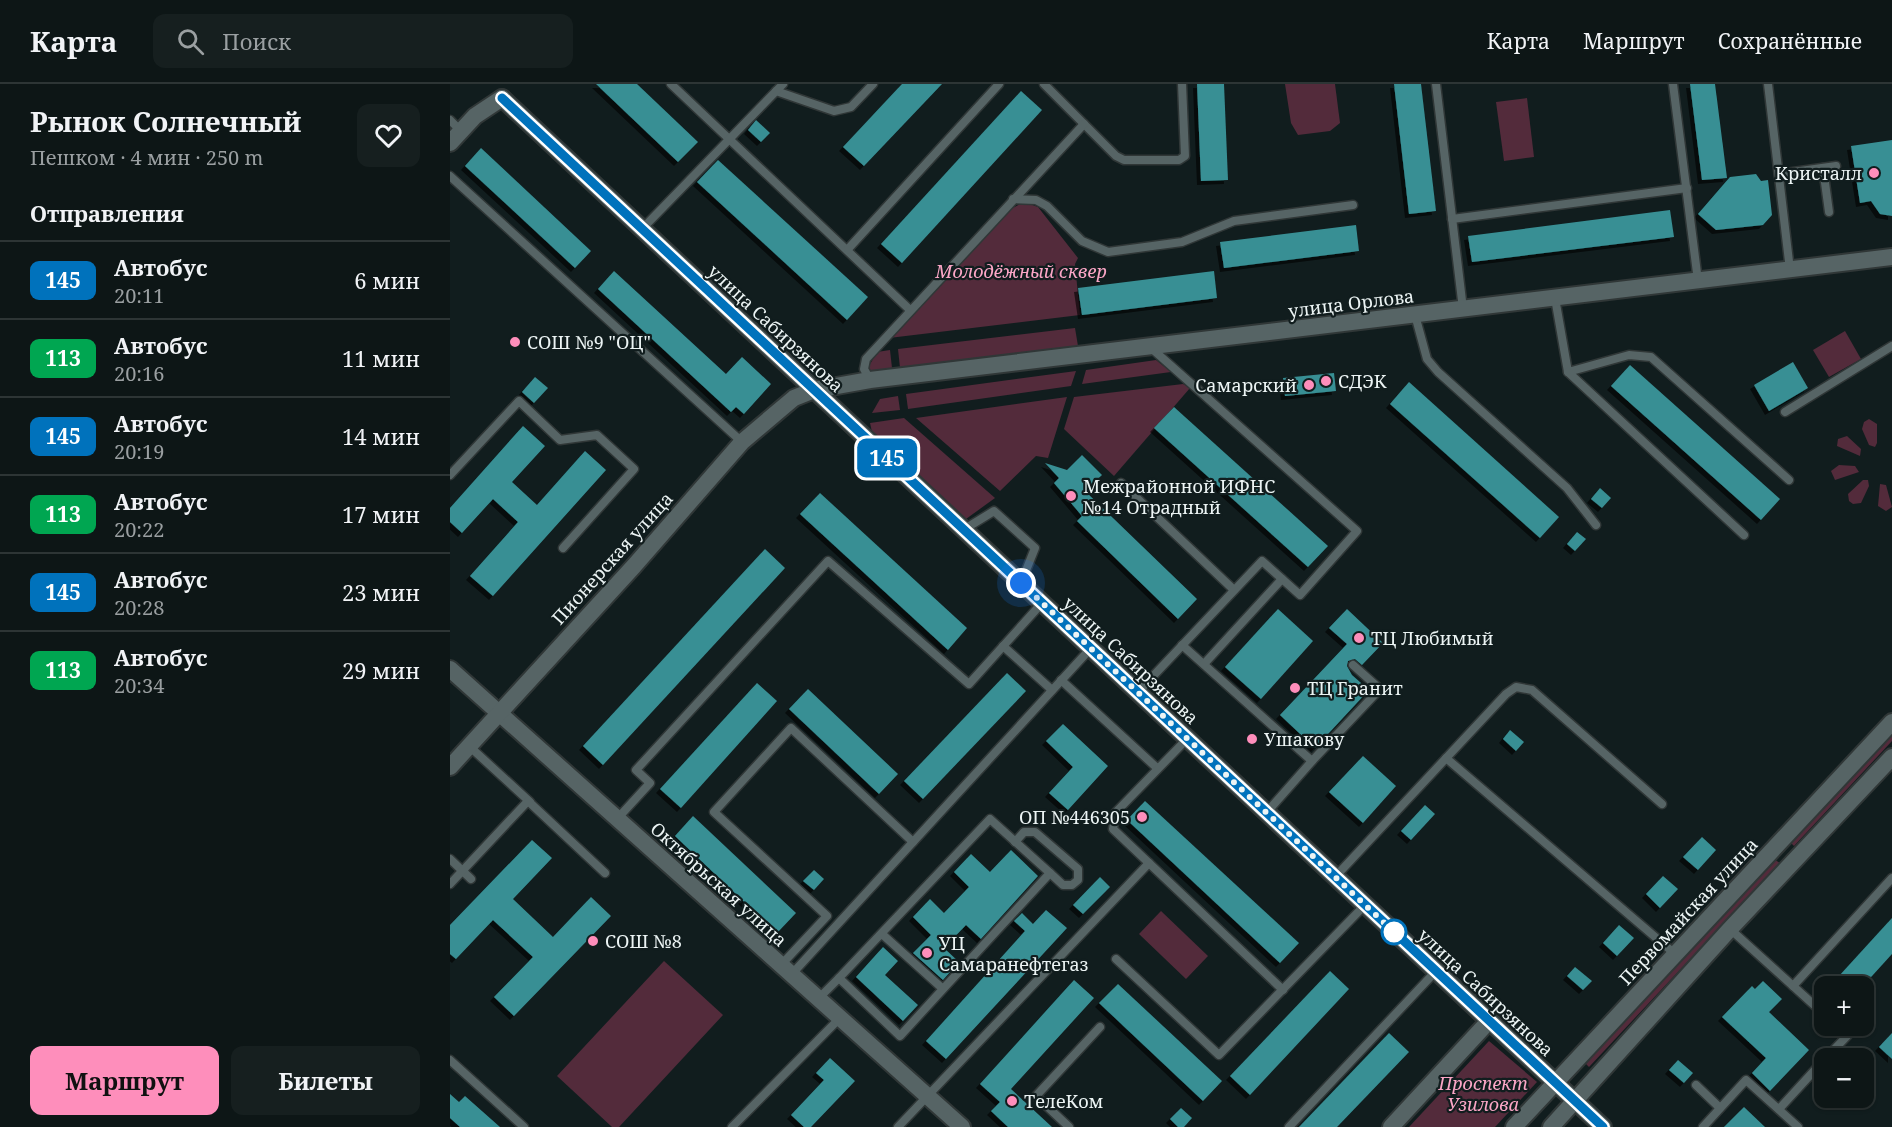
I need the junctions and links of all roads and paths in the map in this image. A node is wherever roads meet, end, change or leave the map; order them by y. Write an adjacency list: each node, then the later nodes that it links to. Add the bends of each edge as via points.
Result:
1 (671, 84): 13 (lane)
2 (873, 84): 9 (lane, via 851,107 834,111)
3 (999, 84): 24 (lane)
4 (1044, 84): 11 (lane)
5 (1182, 84): 11 (lane, via 1185,156 1179,160 1124,160)
6 (1436, 84): 22 (lane)
7 (1673, 84): 18 (lane)
8 (1768, 84): 16 (lane)
9 (780, 87): 13 (lane)
10 (504, 91): 12 (street); 23 (street, улица Сабирзянова)
11 (1084, 124): 19 (lane)
12 (454, 132)
13 (728, 139): 23 (lane); 24 (lane)
14 (1836, 166): 15 (lane)
15 (1823, 168): 16 (lane); 21 (lane)
16 (1779, 174): 26 (lane)
17 (450, 176): 38 (lane)
18 (1687, 188): 22 (lane); 27 (lane)
19 (1013, 199): 20 (lane, via 1036,200 1047,206 1082,241 1108,252 1182,243 1234,221); 29 (lane)
20 (1353, 205)
21 (1829, 212)
22 (1452, 219): 30 (lane)
23 (642, 229): 36 (street, улица Сабирзянова)
24 (848, 249): 29 (lane)
25 (1892, 257): 26 (street, улица Орлова)
26 (1790, 270): 27 (street, улица Орлова)
27 (1698, 281): 28 (street, улица Орлова)
28 (1555, 298): 30 (street, улица Орлова); 34 (lane)
29 (909, 309): 35 (lane, via 866,359 864,369)
30 (1463, 309): 31 (street, улица Орлова)
31 (1415, 315): 33 (street, улица Орлова); 42 (lane, via 1427,359 1438,372 1568,488)
32 (1892, 346): 37 (lane)
33 (1150, 347): 35 (street, улица Орлова); 46 (lane, via 1357,531 1300,595)
34 (1568, 372): 40 (lane, via 1629,355 1651,357); 44 (lane)
35 (870, 380): 36 (street, улица Орлова)
36 (814, 390): 38 (street, Пионерская улица, via 794,398); 43 (street, улица Сабирзянова)
37 (1785, 412)
38 (741, 442): 59 (street, Пионерская улица)
39 (450, 475): 45 (lane, via 519,401 560,440 597,435 633,469)
40 (1789, 480)
41 (1121, 483): 48 (lane)
42 (1596, 525)
43 (963, 530): 47 (street, улица Сабирзянова); 47 (lane, via 994,512 1035,548)
44 (1744, 535)
45 (563, 548)
46 (1282, 579): 48 (lane, via 1262,561); 53 (lane)
47 (1021, 583): 49 (street, улица Сабирзянова)
48 (1234, 590): 50 (lane)
49 (1042, 603): 51 (lane); 52 (street, улица Сабирзянова)
50 (1182, 645): 53 (lane); 58 (lane)
51 (1003, 646): 57 (lane); 71 (lane, via 969,684 828,561 636,770 650,783)
52 (1091, 648): 56 (lane); 58 (street, улица Сабирзянова)
53 (1204, 664): 65 (lane)
54 (1353, 665): 65 (lane, via 1380,689)
55 (450, 669): 59 (street, Октябрьская улица)
56 (1062, 680): 57 (lane); 67 (lane)
57 (1052, 690): 72 (lane)
58 (1138, 692): 61 (street, улица Сабирзянова)
59 (498, 714): 62 (street, Пионерская улица); 71 (street, Октябрьская улица)
60 (1892, 722): 74 (street, Первомайская улица)
61 (1187, 739): 67 (lane); 70 (street, улица Сабирзянова)
62 (469, 746): 66 (street, Пионерская улица); 68 (lane)
63 (1892, 757): 77 (street)
64 (1446, 758): 69 (lane, via 1506,694 1522,687 1532,690); 81 (lane); 88 (lane)
65 (1312, 761): 70 (lane)
66 (450, 767)
67 (1157, 768): 76 (lane, via 1116,812 1113,829)
68 (531, 802): 78 (lane, via 525,802); 79 (lane)
69 (1662, 804)
70 (1267, 812): 81 (street, улица Сабирзянова)
71 (617, 820): 90 (street, Октябрьская улица)
72 (913, 842): 90 (lane); 90 (lane, via 791,728 714,812 827,916)
73 (1016, 842): 80 (lane); 80 (lane, via 1024,832 1035,832 1078,869 1078,880 1063,885); 87 (lane, via 990,819)
74 (1772, 851): 77 (street); 88 (street, Первомайская улица)
75 (450, 859): 78 (lane)
76 (1149, 862): 95 (lane); 107 (lane)
77 (1789, 867): 86 (street)
78 (463, 871): 83 (lane); 84 (lane)
79 (605, 873)
80 (1050, 873): 94 (lane)
81 (1336, 876): 85 (street, улица Сабирзянова)
82 (1892, 878): 93 (lane)
83 (471, 879)
84 (450, 884)
85 (1365, 905): 91 (street, улица Сабирзянова); 95 (lane)
86 (1730, 929): 93 (lane); 108 (street)
87 (882, 934): 92 (lane); 94 (lane)
88 (1674, 954): 105 (street, Первомайская улица)
89 (1116, 959): 95 (lane, via 1219,1054)
90 (786, 970): 96 (street, Октябрьская улица)
91 (1436, 971): 99 (street, улица Сабирзянова); 116 (lane)
92 (839, 978): 94 (lane, via 900,1036); 96 (lane)
93 (1793, 986): 97 (lane)
94 (943, 989)
95 (1283, 990)
96 (818, 999): 98 (street, Октябрьская улица)
97 (1814, 1005)
98 (840, 1018): 107 (street, Октябрьская улица); 112 (lane)
99 (1490, 1021): 105 (street, улица Сабирзянова); 117 (street)
100 (1100, 1028): 115 (lane, via 1036,1096)
101 (1847, 1036): 102 (lane)
102 (1836, 1048)
103 (450, 1060): 111 (lane)
104 (1814, 1072): 110 (lane)
105 (1555, 1083): 108 (street, улица Сабирзянова); 118 (street, Первомайская улица)
106 (1696, 1085): 109 (lane)
107 (927, 1096): 113 (lane); 114 (street, Октябрьская улица)
108 (1575, 1101): 119 (street); 120 (street, улица Сабирзянова)
109 (1720, 1108): 110 (lane, via 1746,1080); 121 (lane)
110 (1779, 1109): 122 (lane)
111 (524, 1127)
112 (732, 1127)
113 (898, 1127)
114 (962, 1127)
115 (1069, 1127)
116 (1288, 1127)
117 (1391, 1127)
118 (1514, 1127)
119 (1551, 1127)
120 (1603, 1127)
121 (1703, 1127)
122 (1798, 1127)

